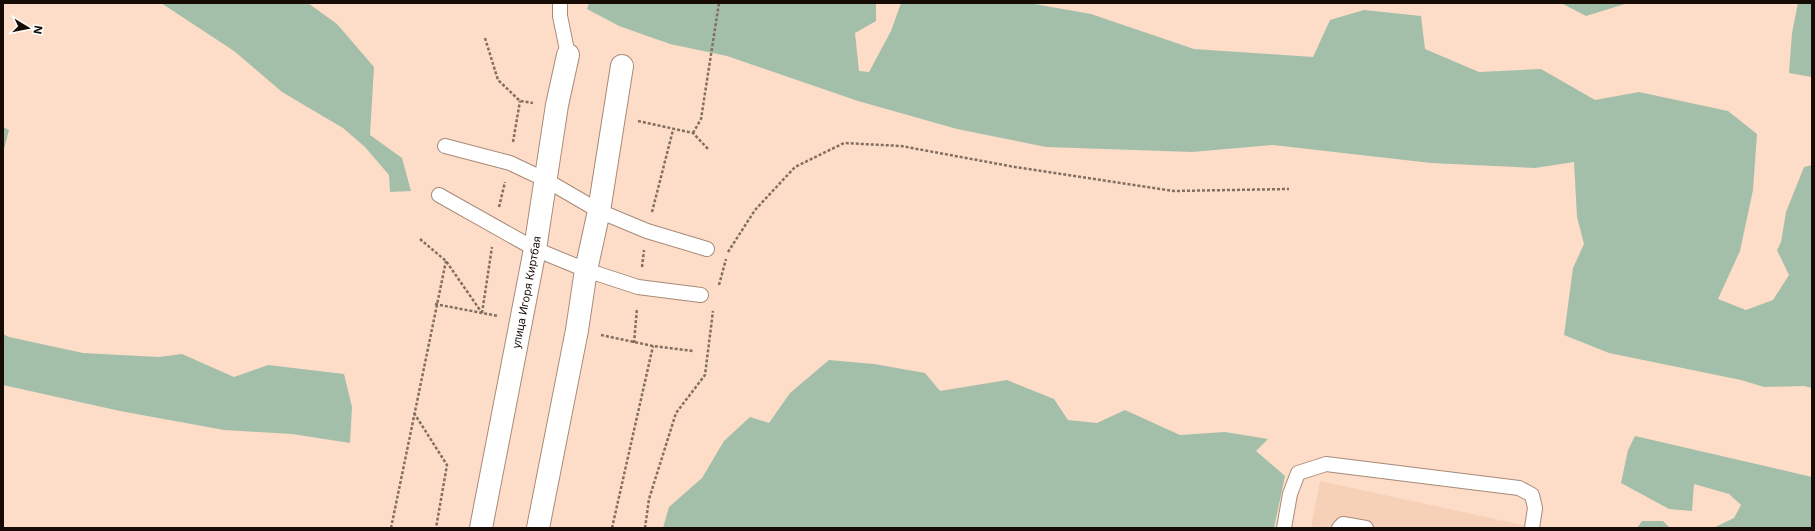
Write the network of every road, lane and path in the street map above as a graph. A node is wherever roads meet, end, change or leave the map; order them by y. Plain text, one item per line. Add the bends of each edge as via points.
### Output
1 (560, 3) edge
2 (719, 3) edge
3 (485, 38) dead end
4 (568, 55) joint
5 (622, 66) dead end
6 (520, 101) dead end
7 (445, 146) dead end
8 (708, 149) dead end
9 (546, 180) junction
10 (1288, 189) dead end
11 (439, 195) dead end
12 (599, 211) junction
13 (420, 239) dead end
14 (535, 249) junction
15 (707, 249) dead end
16 (446, 261) junction
17 (586, 270) junction
18 (718, 291) dead end
19 (701, 295) dead end
20 (714, 306) dead end
21 (482, 313) dead end
22 (653, 346) dead end
23 (414, 412) junction
24 (391, 528) edge
25 (436, 528) edge
26 (481, 528) edge
27 (538, 528) edge
28 (612, 528) edge
29 (645, 528) edge
30 (1284, 528) edge
31 (1340, 528) edge
32 (1366, 528) edge
33 (1532, 528) edge

1 - 4 lane
2 - 8 path via 701,119 693,133
3 - 6 path via 498,80
4 - 9 street, улица Игоря Киртбая via 557,105
5 - 12 street
7 - 9 lane via 510,163
9 - 12 lane
9 - 14 street, улица Игоря Киртбая
10 - 18 path via 1174,191 1015,167 901,146 844,143 795,167 755,210 728,251
11 - 14 lane
12 - 15 lane via 647,231
12 - 17 street
13 - 16 path
14 - 17 lane
14 - 26 street, улица Игоря Киртбая
16 - 21 path
16 - 23 path
17 - 19 lane via 638,287
17 - 27 street
20 - 29 path via 705,375 676,414 649,498
22 - 28 path
23 - 24 path
23 - 25 path via 447,465
30 - 33 lane via 1290,494 1298,473 1326,464 1519,488 1532,496 1535,508
31 - 32 lane via 1343,524

